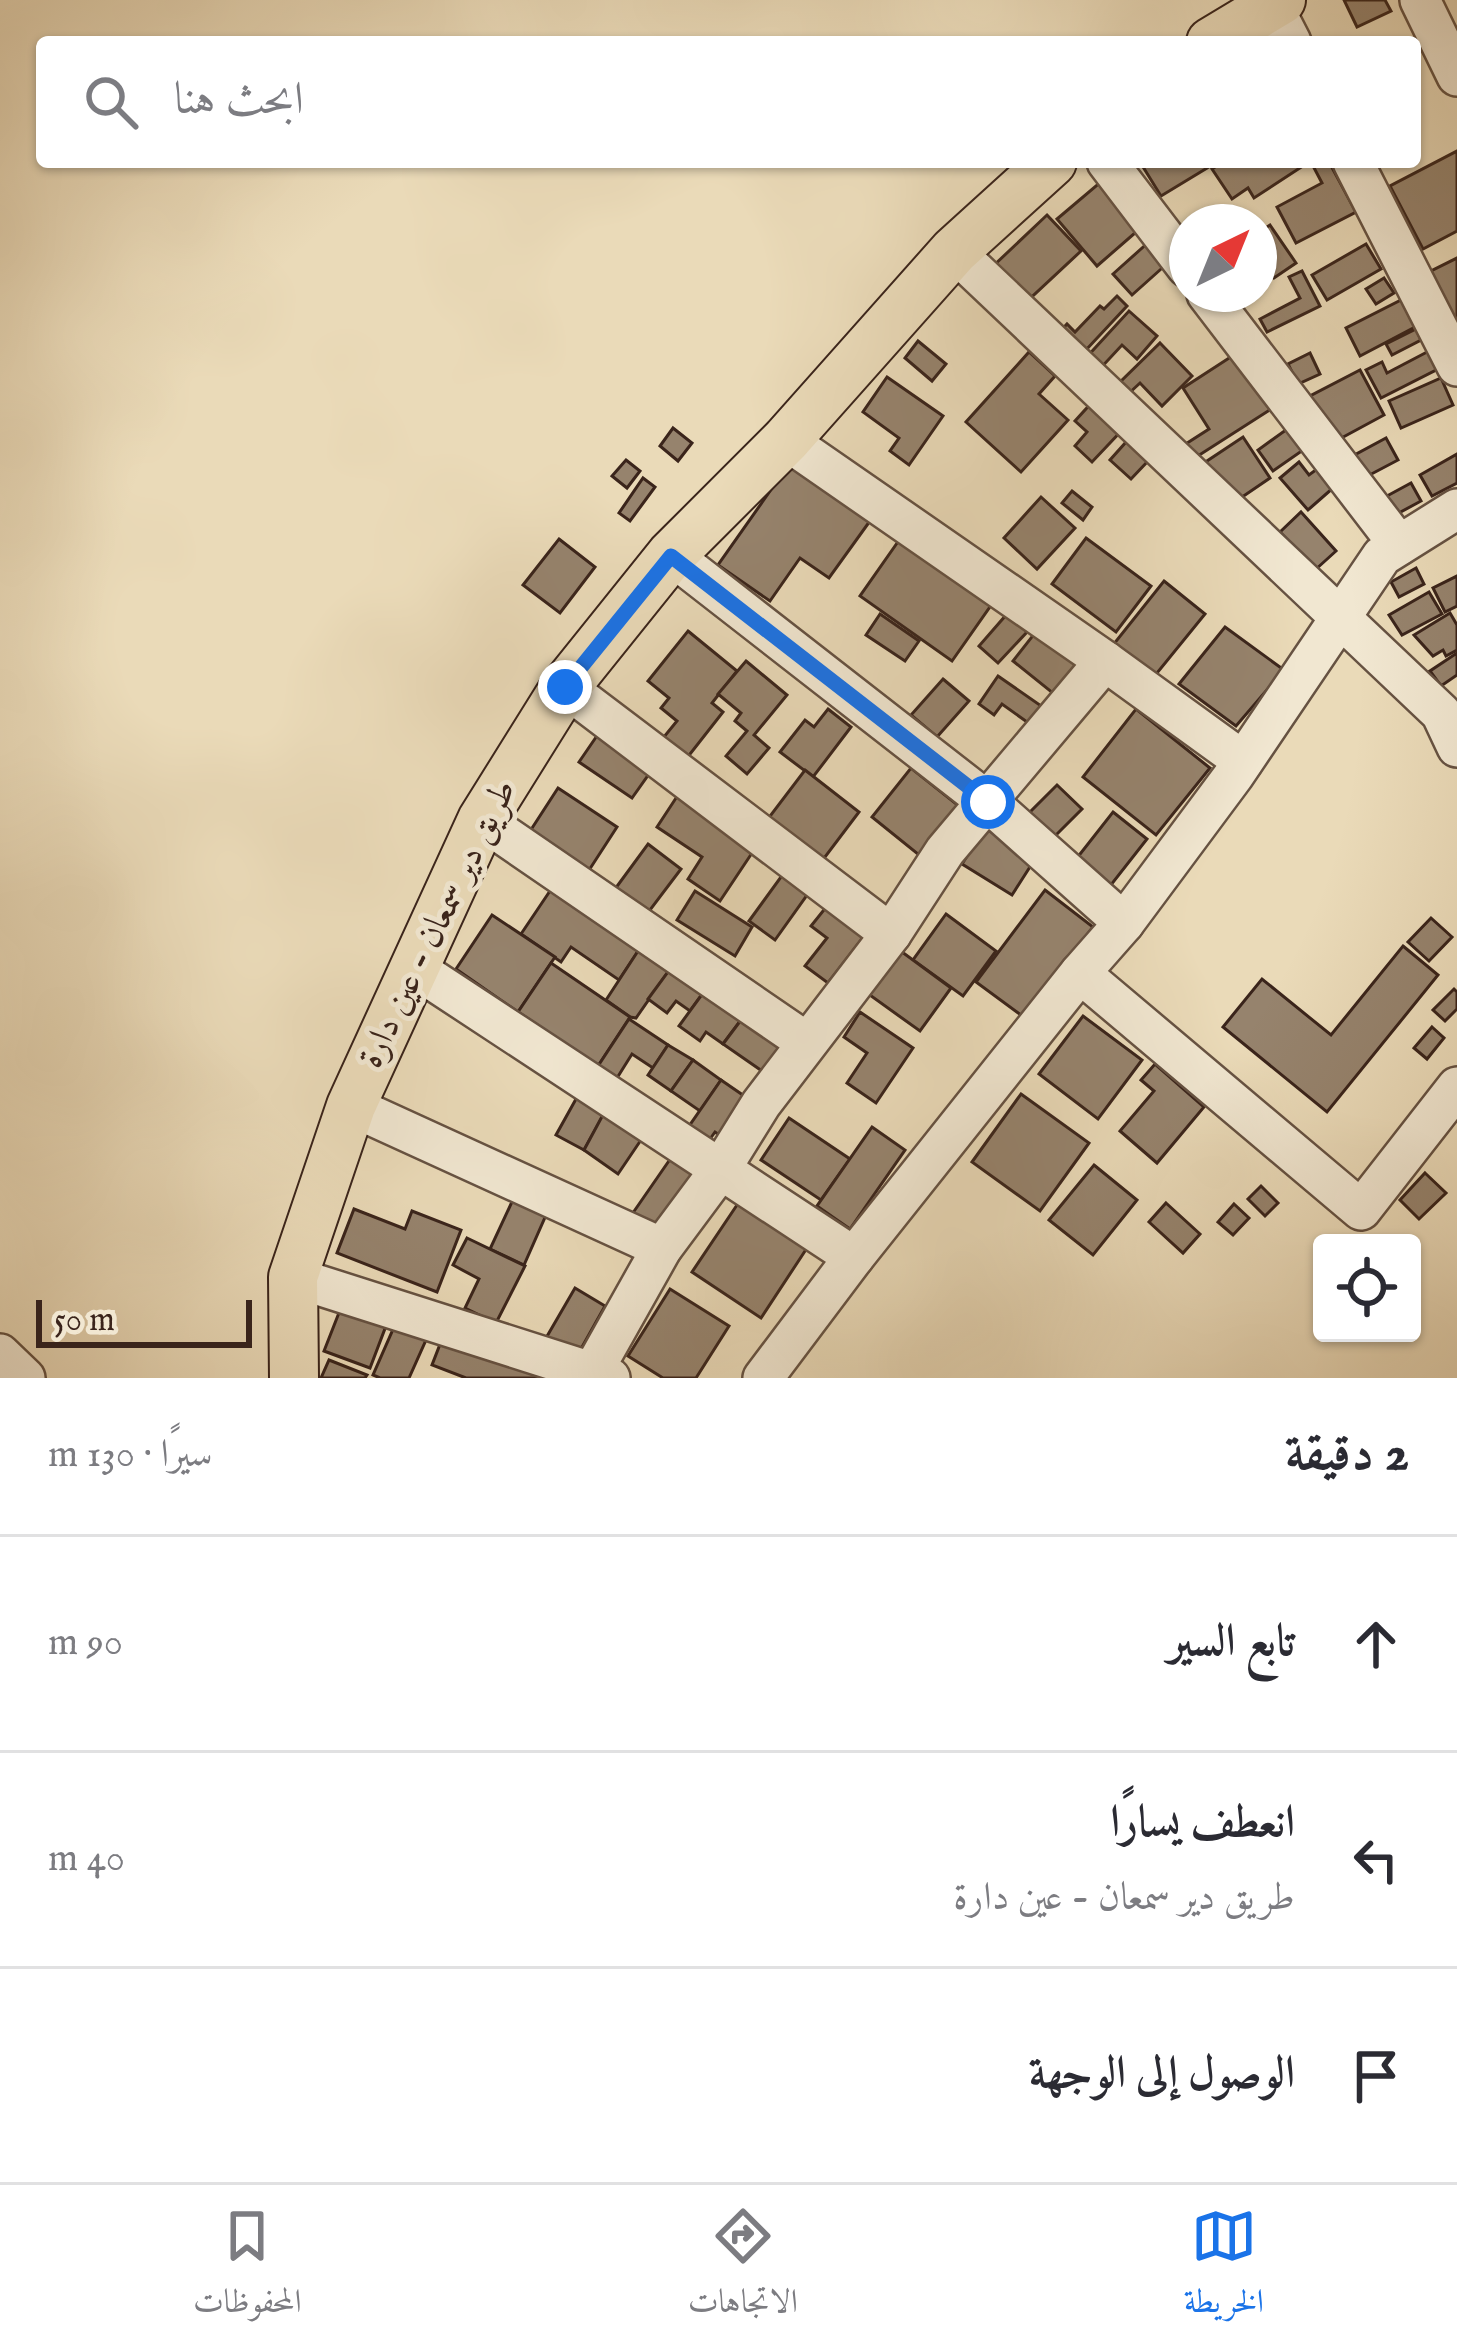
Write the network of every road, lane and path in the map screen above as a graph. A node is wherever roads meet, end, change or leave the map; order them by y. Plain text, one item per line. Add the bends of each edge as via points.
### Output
1 (1420, 0) edge
2 (1281, 16) edge
3 (1227, 36) edge
4 (1457, 76) edge
5 (1045, 168) edge
6 (1112, 168) edge
7 (1355, 168) edge
8 (1169, 243) edge
9 (954, 251) junction
10 (1222, 312) edge
11 (1457, 366) edge
12 (786, 440) junction
13 (1457, 509) edge
14 (1399, 545) junction
15 (671, 556) junction
16 (1340, 617) junction
17 (1105, 661) junction
18 (565, 687) junction
19 (1457, 747) edge
20 (1243, 761) junction
21 (988, 802) junction
22 (482, 820) junction
23 (1124, 922) junction
24 (891, 934) junction
25 (413, 967) junction
26 (1080, 973) junction
27 (806, 1042) junction
28 (1457, 1087) edge
29 (351, 1106) junction
30 (720, 1170) junction
31 (662, 1248) junction
32 (854, 1257) junction
33 (292, 1277) junction
34 (0, 1354) edge
35 (598, 1376) edge
36 (25, 1378) edge
37 (294, 1378) edge
38 (763, 1378) edge

1 - 4 street
2 - 3 main road
5 - 9 main road, طريق دير سمعان - عين دارة
6 - 8 street
7 - 11 street
9 - 12 main road, طريق دير سمعان - عين دارة
9 - 16 street
10 - 14 street
12 - 15 main road, طريق دير سمعان - عين دارة
12 - 17 street
13 - 14 street
14 - 16 street via 1382,556
15 - 18 main road, طريق دير سمعان - عين دارة
15 - 21 street
16 - 19 street via 1441,712
16 - 20 street
17 - 20 street
17 - 21 street
18 - 22 main road, طريق دير سمعان - عين دارة
18 - 24 street
20 - 23 street
21 - 23 street
21 - 24 street
22 - 25 main road, طريق دير سمعان - عين دارة
22 - 27 street
23 - 26 street
24 - 27 street
25 - 29 main road, طريق دير سمعان - عين دارة
25 - 30 street
26 - 28 street via 1360,1210
26 - 32 street
27 - 30 street
29 - 31 street
29 - 33 main road, طريق دير سمعان - عين دارة
30 - 31 street
30 - 32 street
31 - 35 street
32 - 38 street
33 - 35 street
33 - 37 main road, طريق دير سمعان - عين دارة
34 - 36 street

